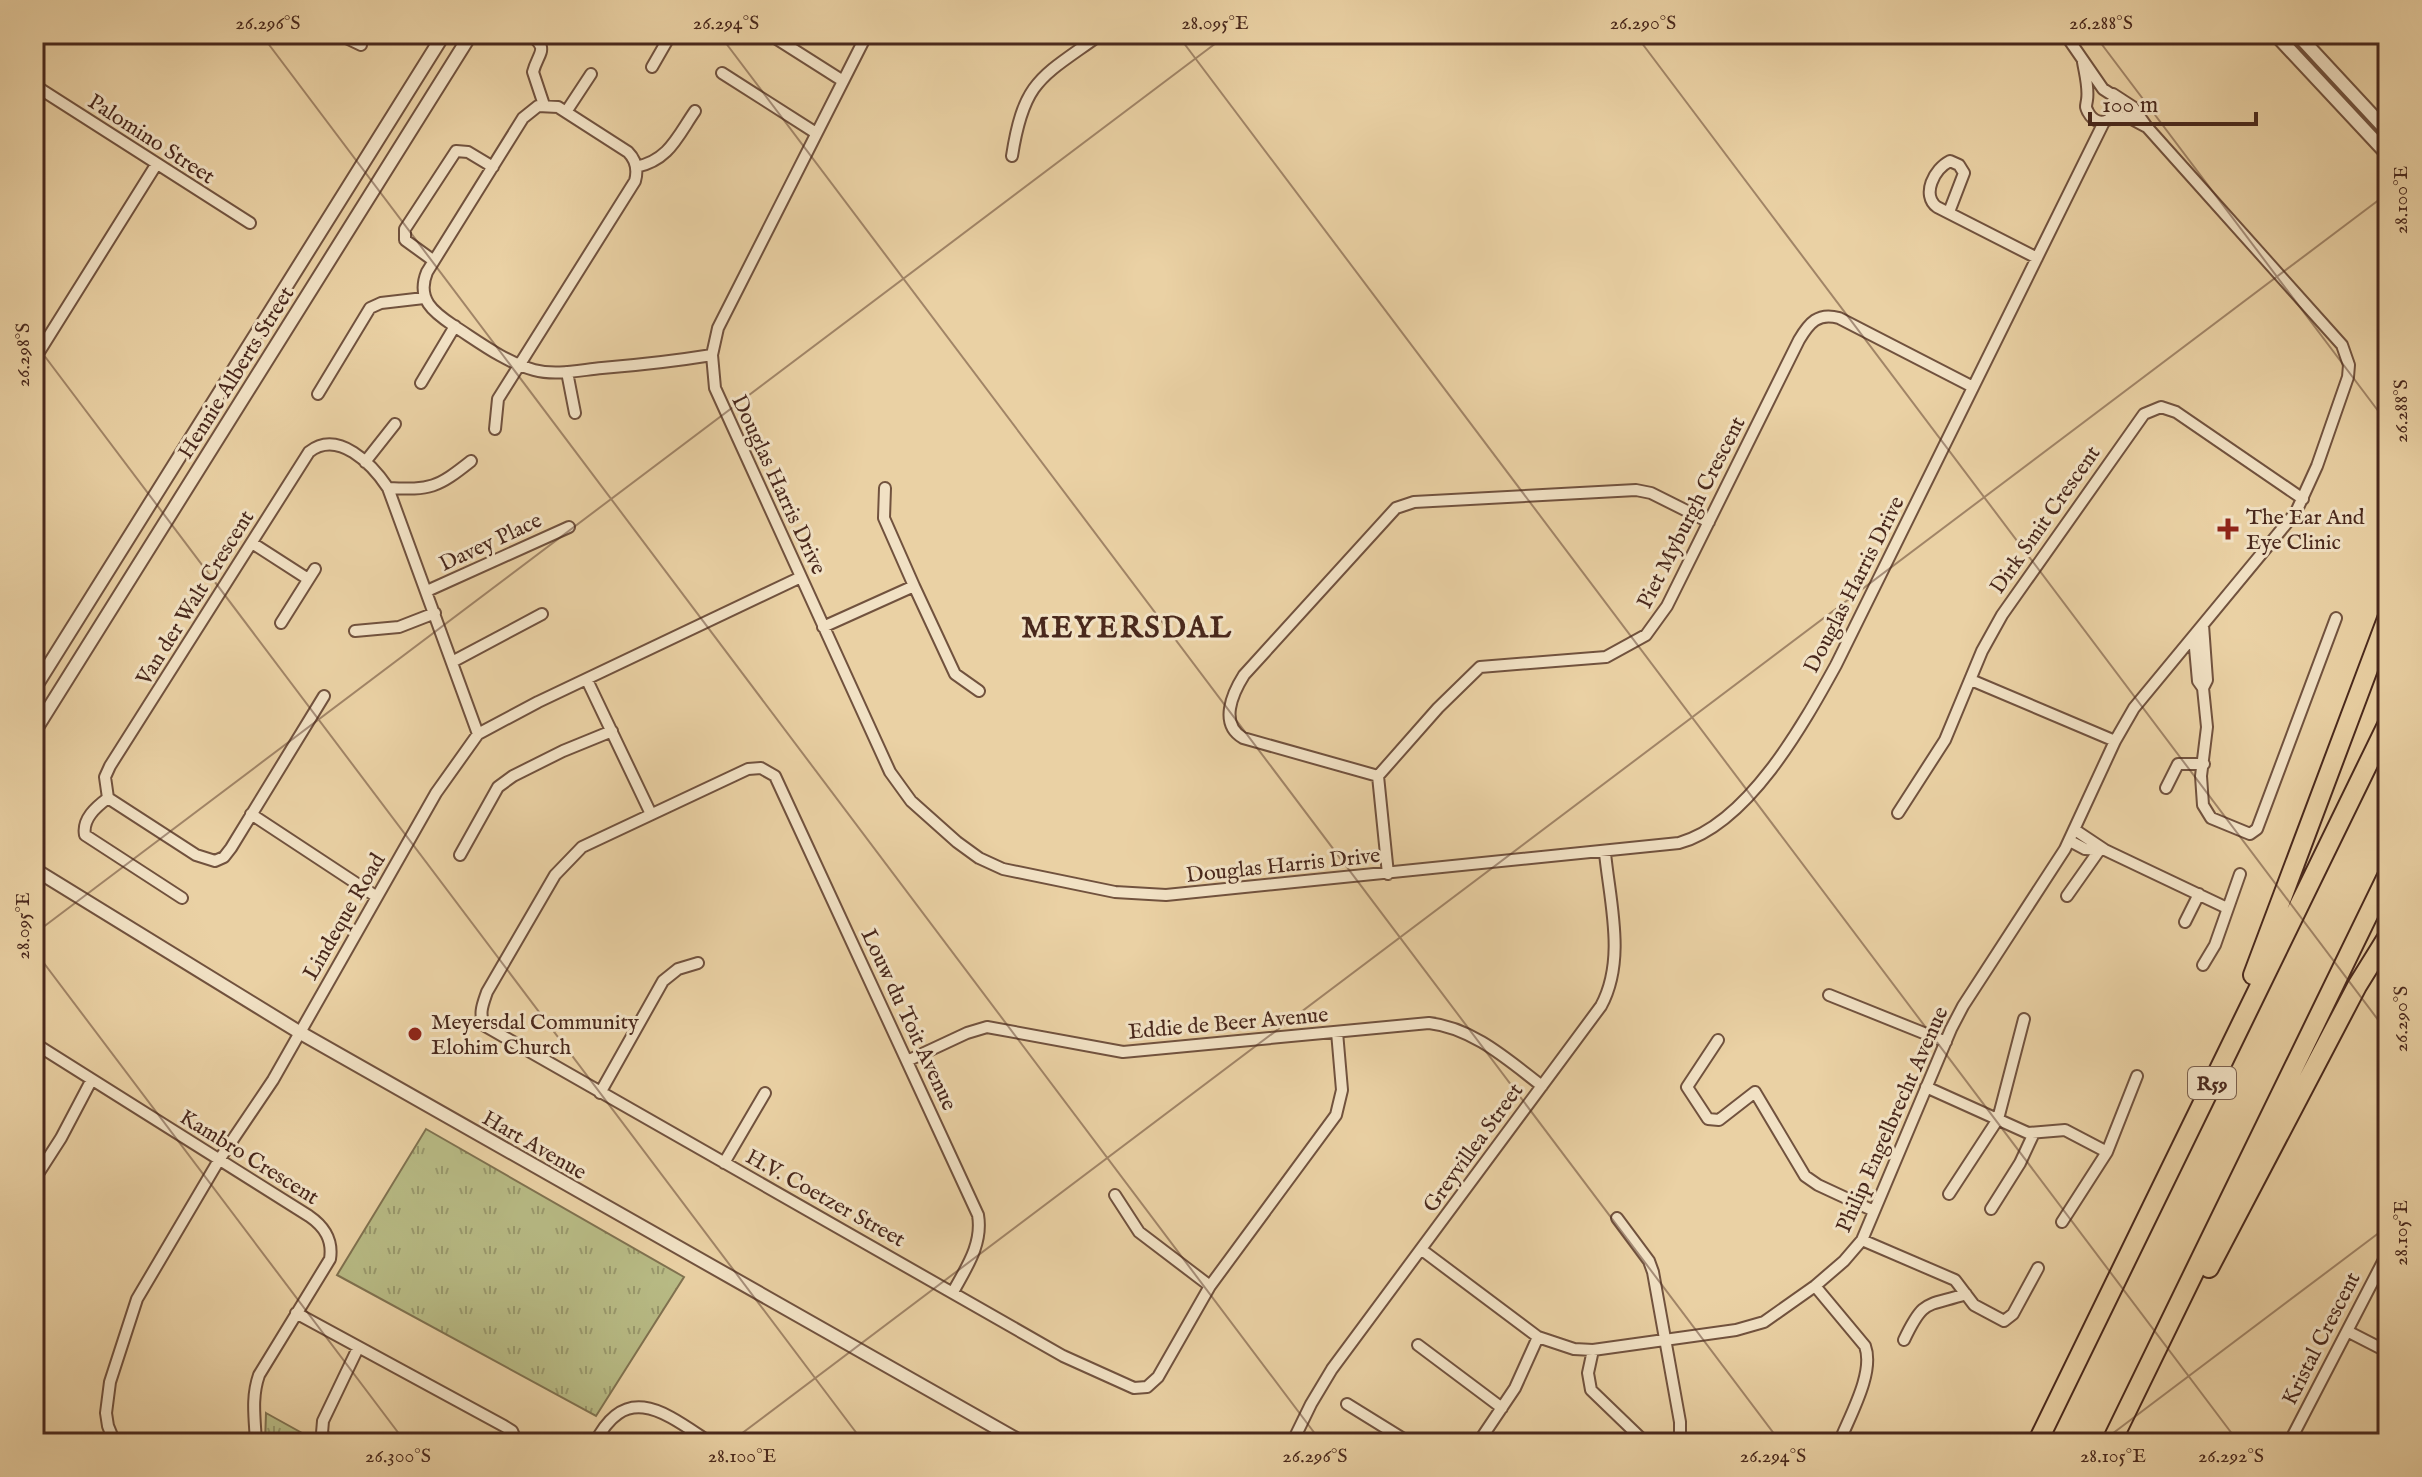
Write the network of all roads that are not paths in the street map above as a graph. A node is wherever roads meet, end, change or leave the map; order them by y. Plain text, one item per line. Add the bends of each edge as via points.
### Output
1 (338, 34) edge
2 (444, 34) edge
3 (471, 34) edge
4 (528, 34) edge
5 (671, 34) edge
6 (769, 34) edge
7 (867, 34) edge
8 (1101, 34) edge
9 (2065, 34) edge
10 (2275, 34) edge
11 (2297, 34) edge
12 (361, 45) dead end
13 (2083, 62) junction
14 (652, 67) dead end
15 (722, 73) dead end
16 (591, 74) dead end
17 (843, 81) junction
18 (34, 85) edge
19 (2108, 92) junction
20 (2088, 97) junction
21 (544, 105) junction
22 (695, 111) dead end
23 (566, 112) junction
24 (2089, 115) junction
25 (2109, 119) junction
26 (2147, 127) junction
27 (2388, 132) edge
28 (816, 133) junction
29 (2089, 147) junction
30 (2388, 155) edge
31 (1012, 156) dead end
32 (156, 165) junction
33 (493, 167) junction
34 (636, 167) junction
35 (1949, 212) junction
36 (250, 223) dead end
37 (2037, 258) junction
38 (434, 261) junction
39 (424, 298) junction
40 (455, 326) junction
41 (712, 355) junction
42 (34, 360) edge
43 (521, 365) junction
44 (567, 372) junction
45 (421, 383) dead end
46 (1973, 387) junction
47 (318, 394) dead end
48 (575, 413) dead end
49 (395, 424) dead end
50 (495, 429) dead end
51 (471, 461) dead end
52 (365, 462) junction
53 (388, 488) junction
54 (885, 488) dead end
55 (2303, 499) junction
56 (1709, 522) junction
57 (569, 527) dead end
58 (252, 543) junction
59 (315, 569) dead end
60 (801, 577) junction
61 (308, 579) junction
62 (914, 586) junction
63 (427, 591) junction
64 (435, 613) junction
65 (542, 614) dead end
66 (2388, 616) edge
67 (2336, 618) dead end
68 (281, 623) dead end
69 (2203, 625) junction
70 (823, 627) junction
71 (355, 631) dead end
72 (2194, 637) junction
73 (452, 662) junction
74 (587, 680) junction
75 (1971, 680) junction
76 (2203, 688) junction
77 (34, 689) edge
78 (979, 691) dead end
79 (324, 696) dead end
80 (2388, 723) edge
81 (612, 731) junction
82 (34, 732) edge
83 (478, 734) junction
84 (2115, 741) junction
85 (2204, 764) junction
86 (765, 769) joint
87 (1378, 776) junction
88 (2166, 788) dead end
89 (108, 798) junction
90 (1898, 813) dead end
91 (251, 814) junction
92 (651, 814) junction
93 (2075, 830) junction
94 (2070, 841) junction
95 (2102, 851) junction
96 (1605, 853) junction
97 (460, 855) dead end
98 (34, 869) edge
99 (1388, 874) junction
100 (2240, 874) dead end
101 (2388, 874) edge
102 (2199, 894) junction
103 (2067, 896) dead end
104 (377, 897) junction
105 (182, 898) dead end
106 (2227, 908) junction
107 (2185, 922) dead end
108 (2388, 936) edge
109 (698, 963) dead end
110 (2203, 965) dead end
111 (1829, 995) dead end
112 (2024, 1019) dead end
113 (299, 1032) junction
114 (1337, 1032) junction
115 (2233, 1039) junction
116 (1718, 1040) dead end
117 (1946, 1042) junction
118 (34, 1043) edge
119 (907, 1061) junction
120 (2137, 1076) dead end
121 (91, 1081) junction
122 (1542, 1086) junction
123 (1926, 1087) junction
124 (600, 1093) junction
125 (765, 1093) dead end
126 (1998, 1119) junction
127 (2034, 1133) junction
128 (2107, 1152) junction
129 (219, 1160) junction
130 (724, 1163) junction
131 (34, 1180) edge
132 (1949, 1194) dead end
133 (1115, 1195) dead end
134 (1991, 1209) dead end
135 (1874, 1211) junction
136 (1617, 1218) dead end
137 (2062, 1222) dead end
138 (1862, 1240) junction
139 (1422, 1250) junction
140 (2388, 1252) edge
141 (2038, 1268) dead end
142 (1210, 1286) junction
143 (1815, 1286) junction
144 (953, 1292) junction
145 (1966, 1294) junction
146 (296, 1313) junction
147 (2347, 1331) junction
148 (1538, 1337) junction
149 (1666, 1338) junction
150 (1904, 1340) dead end
151 (1418, 1345) dead end
152 (358, 1348) junction
153 (1593, 1350) junction
154 (2388, 1352) edge
155 (2136, 1391) junction
156 (1347, 1404) dead end
157 (1502, 1408) junction
158 (115, 1443) edge
159 (256, 1443) edge
160 (329, 1443) edge
161 (517, 1443) edge
162 (595, 1443) edge
163 (711, 1443) edge
164 (1023, 1443) edge
165 (1292, 1443) edge
166 (1410, 1443) edge
167 (1478, 1443) edge
168 (1646, 1443) edge
169 (1674, 1443) edge
170 (1839, 1443) edge
171 (2037, 1443) edge
172 (2111, 1443) edge
173 (2289, 1443) edge

1 - 12 street
2 - 77 street, Hennie Alberts Street
3 - 82 street, Hennie Alberts Street
4 - 21 street via 541,44 533,72
5 - 14 street
6 - 17 street
7 - 17 street, Douglas Harris Drive
8 - 31 street via 1042,78 1028,95
9 - 13 street, Douglas Harris Drive
10 - 30 street
11 - 27 street
13 - 19 street, Douglas Harris Drive
13 - 20 street, Douglas Harris Drive
15 - 28 street
16 - 23 street
17 - 28 street, Douglas Harris Drive
18 - 32 street, Palomino Street
19 - 20 street via 2095,91
19 - 25 street via 2119,108
19 - 26 street, Douglas Harris Drive via 2130,104
20 - 24 street, Douglas Harris Drive
21 - 23 street
21 - 33 street via 523,118
22 - 34 street via 661,158
23 - 34 street via 628,152
24 - 25 street
24 - 29 street, Douglas Harris Drive
25 - 26 street via 2130,118
25 - 29 street
26 - 55 street, Philip Engelbrecht Avenue via 2347,354 2348,377
28 - 41 street, Douglas Harris Drive via 718,328
29 - 37 street, Douglas Harris Drive
32 - 36 street, Palomino Street
32 - 42 street
33 - 38 street
33 - 38 street via 456,151 405,229 405,240
34 - 43 street via 635,181
35 - 35 street via 1928,195 1950,161 1964,173
35 - 37 street
37 - 46 street, Douglas Harris Drive
38 - 39 street via 424,281
39 - 40 street via 434,313
39 - 47 street via 370,308
40 - 43 street
40 - 45 street
41 - 44 street
41 - 60 street, Douglas Harris Drive via 721,405
43 - 44 street
43 - 50 street via 498,399
44 - 48 street
46 - 56 street, Piet Myburgh Crescent via 1839,318 1815,319 1799,340
46 - 96 street, Douglas Harris Drive via 1831,673 1759,783 1729,817 1702,836
49 - 52 street
51 - 53 street via 432,487
52 - 53 street, Van der Walt Crescent
52 - 58 street, Van der Walt Crescent via 339,445 319,444
53 - 63 street, Van der Walt Crescent
54 - 62 street via 884,518
55 - 69 street, Philip Engelbrecht Avenue
55 - 75 street, Dirk Smit Crescent via 2176,412 2149,410 2002,615
56 - 87 street, Piet Myburgh Crescent via 1661,617 1638,642 1602,658 1480,667
56 - 87 street via 1636,490 1414,502 1396,508 1244,675 1229,714 1234,731 1243,738
57 - 63 street, Davey Place
58 - 61 street
58 - 89 street, Van der Walt Crescent via 110,766 105,777
59 - 61 street
60 - 70 street, Douglas Harris Drive
60 - 74 street, Lindeque Road
61 - 68 street
62 - 70 street
62 - 78 street via 955,674
63 - 64 street, Van der Walt Crescent
64 - 71 street via 399,627
64 - 73 street, Van der Walt Crescent
65 - 73 street
66 - 115 highway
67 - 85 street via 2252,834 2206,812
69 - 72 street, Philip Engelbrecht Avenue
69 - 76 street
70 - 99 street, Douglas Harris Drive via 904,793 957,842 995,866 1138,896
72 - 76 street
72 - 84 street, Philip Engelbrecht Avenue via 2142,698
73 - 83 street, Van der Walt Crescent
74 - 81 street
74 - 83 street, Lindeque Road
75 - 84 street
75 - 90 street via 1941,748
76 - 85 street
79 - 91 street
80 - 115 highway, R59
81 - 92 street
81 - 97 street via 498,787
83 - 104 street, Lindeque Road via 436,793
84 - 93 street, Philip Engelbrecht Avenue
85 - 88 street via 2178,764
86 - 92 street, H.V. Coetzer Street via 748,769
86 - 119 street, Louw du Toit Avenue via 780,783
87 - 99 street
89 - 91 street via 196,855 215,861 231,848
89 - 105 street via 92,812 85,835
91 - 104 street
92 - 124 street, H.V. Coetzer Street via 582,847 555,875 481,1008 485,1026
93 - 94 street, Philip Engelbrecht Avenue
93 - 95 street
94 - 95 street
94 - 117 street, Philip Engelbrecht Avenue via 1963,1006
95 - 102 street
95 - 103 street
96 - 99 street, Douglas Harris Drive
96 - 122 street, Greyvillea Street via 1615,955 1612,984
98 - 113 street, Hart Avenue
100 - 106 street
101 - 155 highway
102 - 106 street
102 - 107 street
104 - 113 street, Lindeque Road
106 - 110 street
108 - 155 highway via 2163,1357
109 - 124 street via 663,981
111 - 117 street
112 - 126 street
113 - 129 street, Lindeque Road
113 - 164 street, Hart Avenue
114 - 119 street, Eddie de Beer Avenue via 1123,1052 987,1027
114 - 122 street, Eddie de Beer Avenue via 1447,1025 1472,1035
114 - 142 street, H.V. Coetzer Street via 1339,1109
115 - 171 highway, R59
116 - 135 street via 1687,1085 1708,1119 1723,1118 1755,1092 1805,1176
117 - 123 street, Philip Engelbrecht Avenue
118 - 121 street, Kambro Crescent
119 - 144 street, Louw du Toit Avenue via 978,1215 977,1246
120 - 128 street
121 - 129 street, Kambro Crescent
121 - 131 street
122 - 139 street, Greyvillea Street
123 - 126 street
123 - 135 street, Philip Engelbrecht Avenue
124 - 130 street, H.V. Coetzer Street
125 - 130 street
126 - 127 street
126 - 132 street
127 - 128 street via 2070,1132
127 - 134 street
128 - 137 street
129 - 146 street, Kambro Crescent via 318,1222 328,1236 330,1259
129 - 158 street, Lindeque Road via 137,1299 110,1382 106,1413
130 - 144 street, H.V. Coetzer Street
133 - 142 street via 1139,1232
135 - 138 street, Philip Engelbrecht Avenue
136 - 149 street via 1651,1266
138 - 143 street, Philip Engelbrecht Avenue
138 - 145 street via 1955,1280
139 - 148 street, Philip Engelbrecht Avenue
139 - 165 street, Greyvillea Street via 1332,1369
140 - 147 street, Kristal Crescent
141 - 145 street via 2007,1320 1977,1307
142 - 144 street, H.V. Coetzer Street via 1163,1370 1139,1389 1063,1356
143 - 149 street, Philip Engelbrecht Avenue via 1764,1322
143 - 170 street via 1868,1354 1867,1371
145 - 150 street via 1926,1305
146 - 152 street
146 - 159 street, Kambro Crescent via 259,1375 253,1402
147 - 154 street
147 - 173 street, Kristal Crescent
148 - 153 street, Philip Engelbrecht Avenue
148 - 157 street
149 - 153 street, Philip Engelbrecht Avenue
149 - 169 street via 1680,1422
151 - 157 street
152 - 160 street via 323,1421 322,1433
152 - 161 street via 504,1426
153 - 168 street via 1591,1390
155 - 172 highway
156 - 166 street
157 - 167 street
162 - 163 street via 617,1414 638,1406 658,1410

